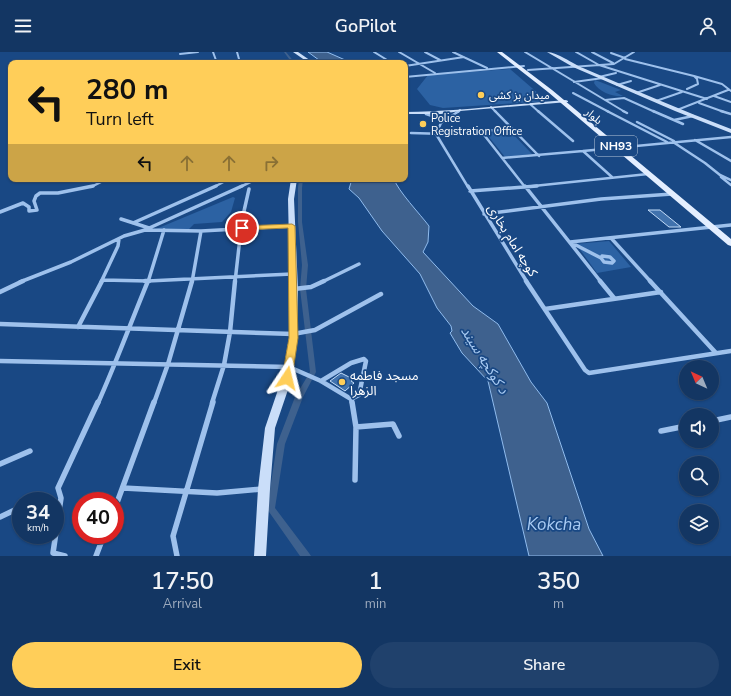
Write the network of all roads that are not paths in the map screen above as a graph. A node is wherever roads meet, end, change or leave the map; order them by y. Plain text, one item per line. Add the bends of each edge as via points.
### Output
1 (198, 52) edge
2 (295, 52) edge
3 (374, 52) edge
4 (399, 52) edge
5 (425, 52) edge
6 (453, 52) edge
7 (500, 52) edge
8 (504, 52) edge
9 (525, 52) edge
10 (549, 52) edge
11 (576, 52) edge
12 (592, 52) edge
13 (634, 52) edge
14 (180, 54) dead end
15 (611, 54) dead end
16 (464, 57) junction
17 (625, 59) junction
18 (307, 60) edge
19 (387, 60) edge
20 (441, 60) junction
21 (419, 64) junction
22 (614, 64) junction
23 (599, 65) junction
24 (408, 66) edge
25 (574, 66) junction
26 (524, 67) junction
27 (551, 68) junction
28 (488, 69) junction
29 (436, 73) junction
30 (616, 73) dead end
31 (692, 76) junction
32 (408, 77) edge
33 (601, 78) junction
34 (631, 81) dead end
35 (574, 82) junction
36 (617, 84) junction
37 (661, 85) junction
38 (731, 88) edge
39 (687, 89) dead end
40 (729, 89) edge
41 (573, 92) dead end
42 (683, 92) junction
43 (636, 93) junction
44 (714, 96) junction
45 (707, 99) junction
46 (605, 100) junction
47 (564, 101) junction
48 (656, 101) junction
49 (731, 102) edge
50 (698, 103) junction
51 (530, 104) junction
52 (491, 107) junction
53 (460, 110) junction
54 (677, 110) junction
55 (408, 113) edge
56 (627, 113) dead end
57 (426, 114) junction
58 (731, 114) edge
59 (693, 116) junction
60 (444, 120) junction
61 (674, 120) junction
62 (637, 122) dead end
63 (683, 124) dead end
64 (511, 129) junction
65 (480, 131) junction
66 (731, 131) edge
67 (411, 133) dead end
68 (436, 134) junction
69 (731, 137) edge
70 (695, 140) junction
71 (573, 142) dead end
72 (668, 142) junction
73 (674, 142) junction
74 (620, 147) junction
75 (583, 152) junction
76 (538, 156) junction
77 (502, 158) junction
78 (731, 161) edge
79 (640, 164) junction
80 (649, 174) junction
81 (720, 175) junction
82 (612, 177) junction
83 (731, 180) edge
84 (101, 182) edge
85 (223, 182) edge
86 (250, 182) edge
87 (294, 182) edge
88 (731, 186) edge
89 (524, 187) junction
90 (249, 189) dead end
91 (470, 191) junction
92 (673, 194) junction
93 (540, 207) junction
94 (0, 212) edge
95 (484, 214) junction
96 (121, 220) dead end
97 (133, 223) junction
98 (731, 225) edge
99 (292, 226) junction
100 (716, 226) junction
101 (242, 228) junction
102 (147, 229) junction
103 (164, 230) junction
104 (201, 231) junction
105 (731, 236) edge
106 (611, 238) junction
107 (119, 239) junction
108 (570, 242) junction
109 (731, 243) edge
110 (601, 258) dead end
111 (359, 264) dead end
112 (292, 274) junction
113 (235, 277) junction
114 (193, 278) junction
115 (102, 280) junction
116 (148, 281) junction
117 (297, 288) junction
118 (0, 292) edge
119 (661, 292) junction
120 (381, 294) dead end
121 (614, 298) junction
122 (546, 309) junction
123 (0, 324) edge
124 (78, 327) junction
125 (128, 328) junction
126 (176, 331) junction
127 (230, 332) junction
128 (293, 334) junction
129 (731, 350) edge
130 (716, 353) junction
131 (0, 361) edge
132 (116, 364) junction
133 (168, 364) junction
134 (224, 365) junction
135 (289, 367) junction
136 (321, 381) junction
137 (351, 399) junction
138 (731, 417) edge
139 (719, 420) edge
140 (356, 427) junction
141 (679, 427) edge
142 (661, 431) dead end
143 (399, 436) dead end
144 (30, 451) dead end
145 (0, 464) edge
146 (355, 480) dead end
147 (123, 488) junction
148 (264, 489) junction
149 (121, 492) edge
150 (185, 492) junction
151 (12, 511) edge
152 (0, 517) edge
153 (101, 544) edge
154 (65, 556) edge
155 (96, 556) edge
156 (177, 556) edge
157 (260, 556) edge

1 - 14 street
2 - 18 street
3 - 19 street
4 - 21 street
5 - 20 street
6 - 16 street
7 - 26 main road, بلوار / NH93
8 - 26 main road, بلوار / NH93
9 - 27 street
10 - 25 street
11 - 23 street
12 - 22 street
13 - 17 street
15 - 17 street
16 - 20 street
16 - 28 street
17 - 22 street
17 - 31 street
20 - 21 street
21 - 24 street
21 - 29 street
22 - 23 street
23 - 25 street
23 - 37 street
25 - 27 street
25 - 33 street
26 - 27 street
26 - 28 street
26 - 47 main road, بلوار / NH93
26 - 47 main road, بلوار / NH93
27 - 35 street
28 - 29 street
29 - 32 street
30 - 33 street
31 - 39 street via 697,79 698,84
31 - 40 street via 722,84
33 - 35 street
33 - 36 street
34 - 36 street
35 - 46 street
36 - 43 street
37 - 42 street
37 - 43 street
38 - 40 street
40 - 44 street
41 - 72 street
42 - 45 street
42 - 48 street
43 - 48 street
44 - 45 street
44 - 49 street
45 - 50 street
46 - 56 street
46 - 61 street via 624,98
47 - 51 street
47 - 74 main road, بلوار / NH93
48 - 54 street
50 - 54 street
50 - 58 street
51 - 52 street
51 - 71 street
52 - 53 street
52 - 64 street
53 - 57 street
53 - 60 street
54 - 59 street
55 - 57 street
57 - 60 street
59 - 61 street
59 - 66 street
60 - 68 street via 437,128
61 - 63 street
62 - 73 street
64 - 65 street
64 - 76 street
65 - 68 street
65 - 77 street
67 - 68 street
68 - 91 street, کوچه امام بخاری
69 - 70 street
70 - 73 street
70 - 78 street
72 - 73 street
72 - 74 street
73 - 81 street
74 - 75 street
74 - 79 main road, بلوار / NH93
75 - 76 street
75 - 82 street
76 - 77 street
77 - 89 street
79 - 80 main road, بلوار / NH93
79 - 100 main road, بلوار / NH93
80 - 82 street
80 - 92 main road, بلوار / NH93
81 - 83 street
81 - 88 street
82 - 89 street
84 - 94 street via 90,187 58,193 40,193 34,202 37,210 29,211 29,207 23,203
85 - 97 street
86 - 102 street
87 - 99 street
89 - 91 street
89 - 93 street
90 - 101 street
91 - 95 street, کوچه امام بخاری
92 - 93 street via 640,195
92 - 100 main road, بلوار / NH93
93 - 95 street
93 - 108 street
95 - 122 street, کوچه امام بخاری
96 - 97 street
97 - 102 street
98 - 100 street
99 - 101 street
99 - 112 street
100 - 105 main road, بلوار / NH93
100 - 106 street
100 - 109 main road, بلوار / NH93
101 - 104 street
101 - 113 street
102 - 103 street
102 - 107 street
103 - 104 street
103 - 116 street
104 - 114 street
106 - 108 street
106 - 119 street
107 - 115 street
107 - 118 street
108 - 110 street
108 - 121 street
111 - 117 street via 311,287
112 - 113 street
112 - 117 street
113 - 114 street
113 - 127 street
114 - 116 street
114 - 126 street
115 - 116 street
115 - 124 street
116 - 125 street
117 - 128 street
119 - 121 street
119 - 130 street
120 - 128 street via 315,330
121 - 122 street
122 - 130 street, کوچه امام بخاری via 589,373
123 - 124 street
124 - 125 street
125 - 126 street
125 - 132 street
126 - 127 street
126 - 133 street
127 - 128 street
127 - 134 street
128 - 135 street
129 - 130 street
131 - 132 street
132 - 133 street
132 - 154 street via 58,488 62,498 53,553
133 - 134 street
133 - 147 street
134 - 135 street
134 - 150 street
135 - 136 street
135 - 148 street via 270,428
136 - 137 street
136 - 137 street via 351,363 364,359 366,361 359,396
137 - 140 street
138 - 139 street
140 - 143 street via 393,424
140 - 146 street
141 - 142 street
144 - 145 street
147 - 149 street
147 - 150 street
148 - 150 street via 217,493
148 - 157 street
150 - 156 street via 173,536
151 - 152 street
153 - 155 street

